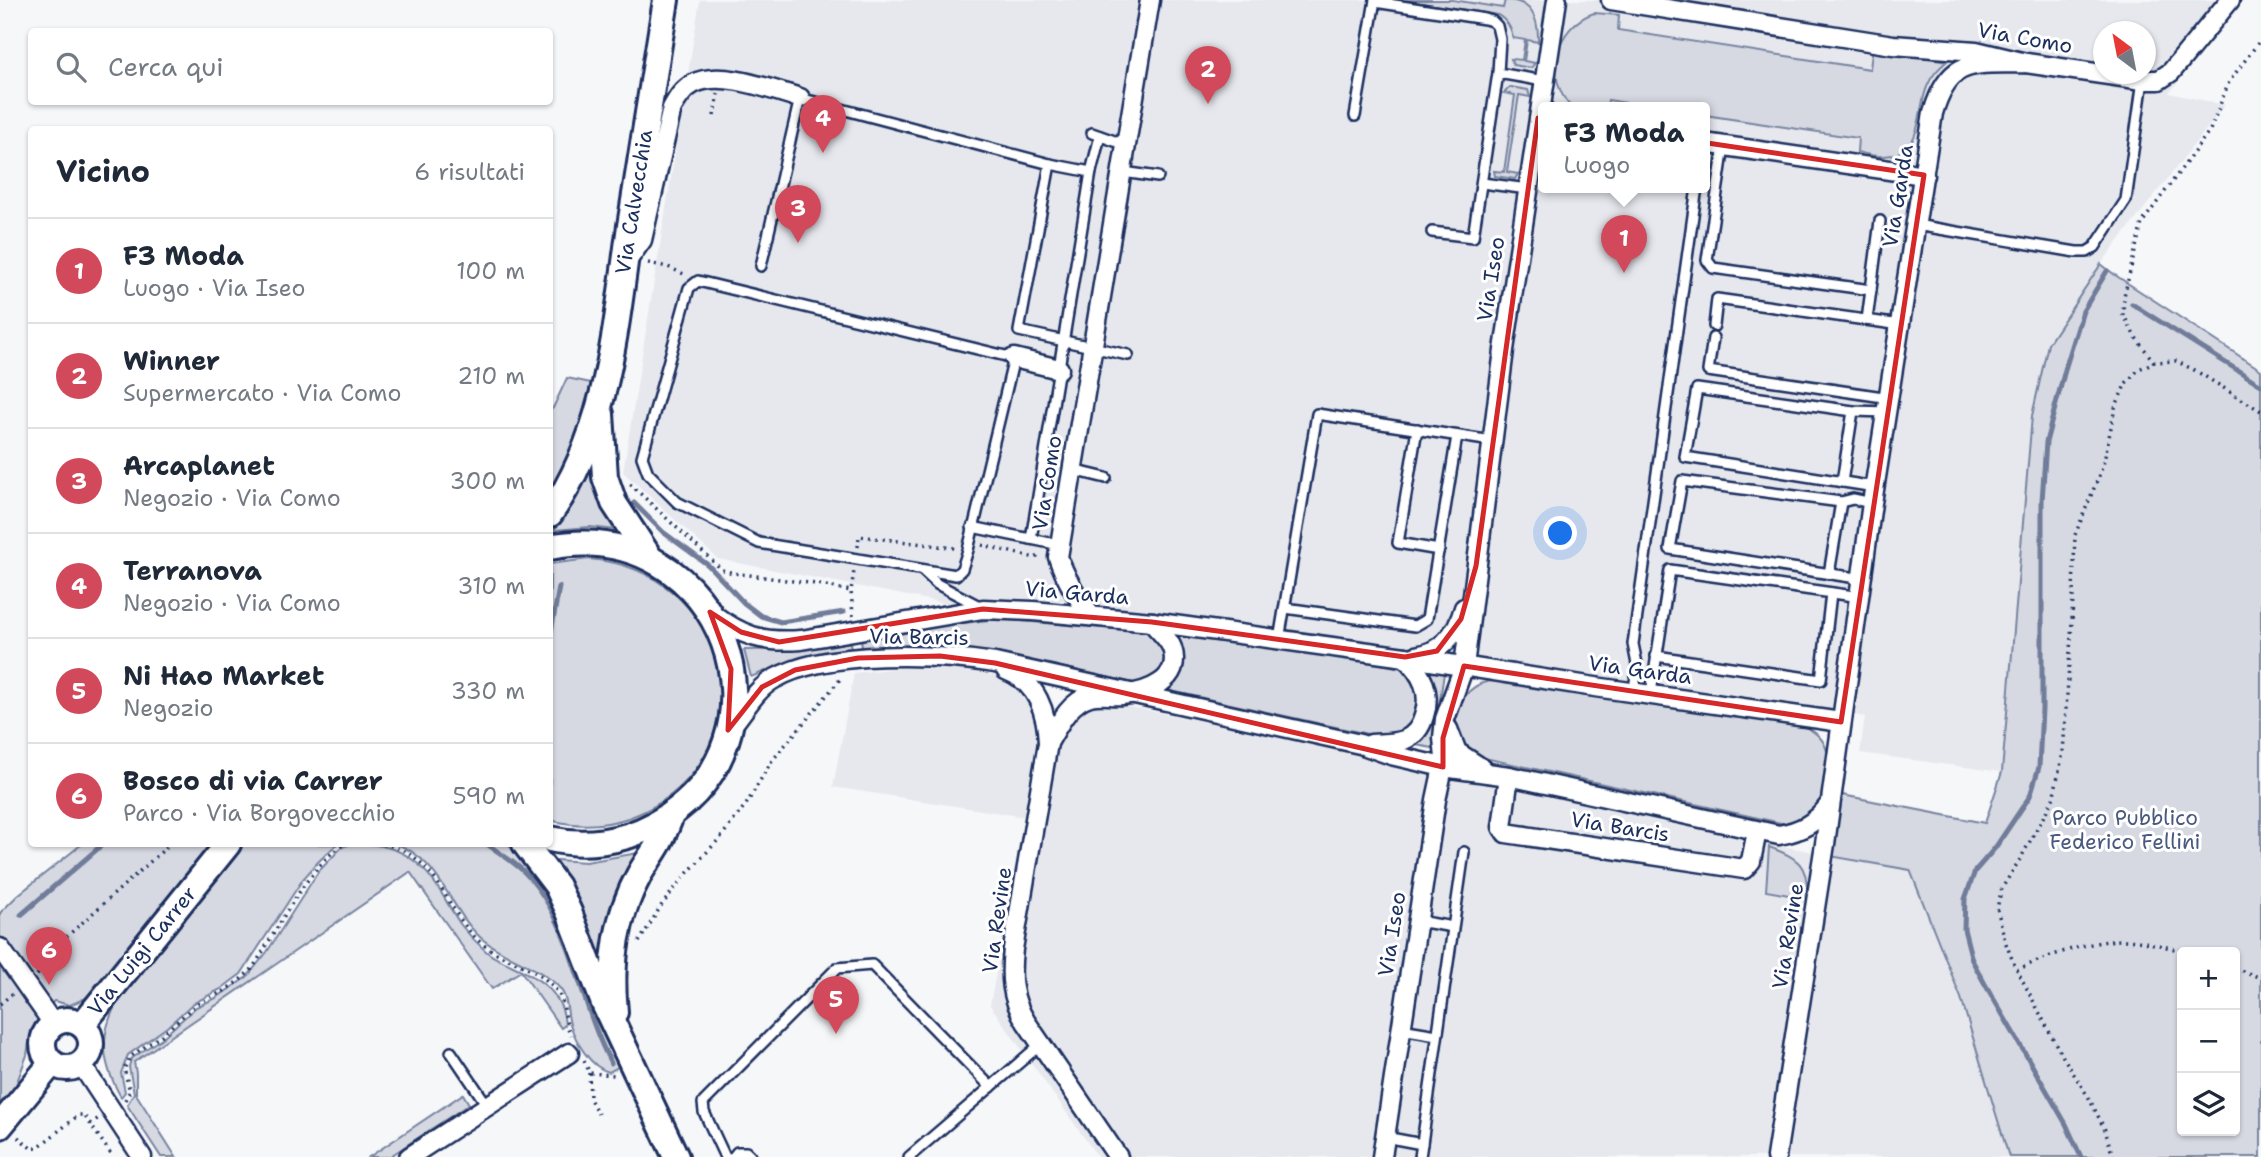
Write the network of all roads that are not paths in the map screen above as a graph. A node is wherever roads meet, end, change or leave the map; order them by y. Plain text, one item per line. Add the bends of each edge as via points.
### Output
1 (666, 0) edge
2 (1150, 0) edge
3 (1557, 0) edge
4 (1611, 0) edge
5 (2230, 0) edge
6 (1375, 1) edge
7 (2026, 63) junction
8 (1498, 73) junction
9 (2093, 73) edge
10 (2156, 80) edge
11 (1544, 81) junction
12 (2142, 84) edge
13 (800, 98) junction
14 (1542, 102) edge
15 (1354, 117) dead end
16 (1538, 135) edge
17 (1710, 144) edge
18 (1127, 146) junction
19 (1724, 146) junction
20 (1050, 164) junction
21 (1091, 172) junction
22 (1123, 172) junction
23 (1924, 175) junction
24 (1158, 177) dead end
25 (1482, 183) junction
26 (1528, 190) junction
27 (1696, 193) edge
28 (1880, 221) dead end
29 (1916, 225) junction
30 (1432, 232) dead end
31 (639, 267) junction
32 (761, 267) dead end
33 (1871, 290) junction
34 (1867, 320) junction
35 (1902, 325) junction
36 (1714, 326) dead end
37 (1713, 338) dead end
38 (1064, 340) junction
39 (1092, 349) junction
40 (1128, 355) dead end
41 (1014, 358) junction
42 (1059, 369) junction
43 (601, 404) junction
44 (1889, 405) junction
45 (1853, 411) junction
46 (1417, 429) junction
47 (1457, 436) junction
48 (1492, 441) junction
49 (1073, 470) junction
50 (1106, 478) dead end
51 (1842, 482) junction
52 (1874, 495) junction
53 (1841, 502) junction
54 (553, 509) edge
55 (972, 527) junction
56 (1031, 539) junction
57 (553, 546) edge
58 (1054, 548) junction
59 (1439, 550) junction
60 (650, 558) junction
61 (1476, 566) junction
62 (921, 569) junction
63 (1829, 574) junction
64 (1862, 588) junction
65 (1831, 593) junction
66 (983, 608) junction
67 (1285, 608) junction
68 (710, 612) junction
69 (1091, 616) junction
70 (1152, 622) junction
71 (1279, 640) junction
72 (1656, 656) junction
73 (1405, 657) junction
74 (970, 659) junction
75 (1464, 666) junction
76 (1495, 670) junction
77 (1643, 693) junction
78 (1132, 694) junction
79 (1447, 714) junction
80 (1841, 722) junction
81 (728, 730) junction
82 (1048, 743) junction
83 (1360, 744) junction
84 (1443, 767) junction
85 (1488, 773) junction
86 (1509, 776) junction
87 (1829, 805) junction
88 (672, 813) junction
89 (1757, 831) junction
90 (553, 839) edge
91 (226, 847) edge
92 (527, 847) edge
93 (1464, 852) dead end
94 (1418, 921) junction
95 (1453, 928) junction
96 (0, 948) edge
97 (54, 1025) junction
98 (82, 1025) junction
99 (616, 1027) junction
100 (1401, 1029) junction
101 (1437, 1035) junction
102 (1041, 1044) junction
103 (574, 1048) road end
104 (452, 1052) dead end
105 (52, 1063) junction
106 (81, 1064) junction
107 (991, 1087) junction
108 (487, 1105) junction
109 (1, 1125) edge
110 (1385, 1137) junction
111 (1422, 1144) junction
112 (142, 1157) edge
113 (409, 1157) edge
114 (677, 1157) edge
115 (724, 1157) edge
116 (733, 1157) edge
117 (751, 1157) edge
118 (909, 1157) edge
119 (1118, 1157) edge
120 (1382, 1157) edge
121 (1420, 1157) edge
122 (1776, 1157) edge

1 - 31 main road, Via Calvecchia
2 - 18 street, Via Como
3 - 11 street, Via Iseo
4 - 7 street, Via Como via 1893,44 1976,51
5 - 10 street, Via Como via 2171,72
6 - 8 lane via 1492,21 1500,39
6 - 15 lane
7 - 9 street, Via Como
7 - 23 street, Via Garda via 1967,65 1948,79 1933,113
8 - 11 lane
8 - 25 lane
11 - 14 street, Via Iseo
12 - 29 lane via 2126,200 2087,252
13 - 20 lane
13 - 31 street via 720,78 694,83 680,94 672,108
13 - 32 lane
16 - 26 street, Via Iseo
17 - 19 street
18 - 21 lane via 1096,134
18 - 22 street, Via Como
19 - 23 street
19 - 33 lane via 1707,260 1713,268
20 - 21 lane
20 - 38 lane via 1018,331
21 - 38 lane
22 - 24 lane
22 - 39 street, Via Como
23 - 29 street, Via Garda
25 - 26 lane
25 - 30 lane via 1473,237
26 - 48 street, Via Iseo
27 - 77 lane via 1633,644
28 - 33 lane
29 - 35 street, Via Garda
31 - 43 main road, Via Calvecchia
33 - 34 lane
34 - 35 lane
34 - 36 lane via 1717,299
35 - 44 street, Via Garda
37 - 44 lane via 1708,371
38 - 39 lane
38 - 42 lane
39 - 40 lane
39 - 49 street, Via Como
41 - 42 street
41 - 55 lane
41 - 62 lane via 698,281 689,288 642,457 648,473 677,502 759,543
42 - 56 lane
43 - 54 main road, Via Calvecchia via 572,477
43 - 60 main road, Via Calvecchia via 605,477 614,503
44 - 45 lane
44 - 52 street, Via Garda
45 - 51 lane
45 - 51 lane via 1697,389 1685,457
46 - 47 lane
46 - 59 lane via 1398,543
46 - 67 lane via 1317,414
47 - 48 lane
47 - 59 lane
48 - 61 street, Via Iseo
49 - 50 lane
49 - 58 street, Via Como
51 - 52 lane
52 - 53 lane
52 - 64 street, Via Garda
53 - 63 lane
53 - 63 lane via 1682,481 1670,549
55 - 56 lane
55 - 62 lane via 956,575
56 - 58 lane
57 - 60 main road via 601,544
58 - 69 street, Via Como via 1074,594
59 - 67 lane via 1427,620 1415,626
60 - 68 main road via 685,583
61 - 73 street, Via Iseo via 1451,637 1437,651
61 - 75 street, Via Iseo
62 - 66 lane via 936,584
63 - 64 lane
64 - 65 lane
64 - 80 street, Via Garda
65 - 72 lane via 1670,570
65 - 72 lane via 1821,680
66 - 68 street, Via Garda via 779,642 758,639
66 - 69 street, Via Garda
67 - 71 lane
68 - 81 main road via 723,637 731,669 733,702
69 - 70 street, Via Garda
70 - 71 street, Via Garda
70 - 78 street via 1171,646 1172,670 1165,682
71 - 73 street, Via Garda
72 - 77 lane
73 - 75 street, Via Garda
73 - 83 street, Via Barcis via 1416,668 1428,697 1423,720 1407,739
74 - 78 street, Via Barcis
74 - 81 street, Via Barcis via 858,658 795,670 762,687
74 - 82 street, Via Revine via 1026,682 1042,706
75 - 76 street, Via Garda
75 - 79 street, Via Iseo
76 - 77 street, Via Garda
76 - 79 street via 1465,684
77 - 80 street, Via Garda
78 - 82 street, Via Revine via 1089,696 1068,711
78 - 83 street, Via Barcis
79 - 84 street, Via Iseo
79 - 85 street via 1457,752
80 - 87 street, Via Revine
81 - 88 main road via 707,777
82 - 102 street, Via Revine via 1010,979 1018,1010
83 - 84 street, Via Barcis
84 - 85 street, Via Barcis
84 - 94 street, Via Iseo
85 - 86 street, Via Barcis
86 - 89 street, Via Barcis
86 - 89 street, Via Barcis via 1502,827 1506,833 1744,869 1751,861
87 - 89 street, Via Barcis via 1820,818 1794,832
87 - 122 street, Via Revine
88 - 90 main road via 640,831 609,840
88 - 99 main road via 622,917 612,978
91 - 98 main road, Via Luigi Carrer
92 - 99 main road via 557,886
93 - 95 lane
94 - 95 lane
94 - 100 street, Via Iseo
95 - 101 lane
96 - 97 street
97 - 98 main road via 68,1021
97 - 105 main road via 44,1045
98 - 106 main road via 91,1048
99 - 114 main road
100 - 101 lane
100 - 110 street, Via Iseo
101 - 111 lane
102 - 107 lane
102 - 119 street, Via Revine
103 - 108 street
104 - 108 lane
105 - 106 main road via 63,1068
105 - 109 main road
106 - 112 street
107 - 115 lane via 872,965 837,968 703,1103
107 - 118 lane
108 - 113 street
110 - 111 lane
110 - 120 street, Via Iseo
111 - 121 lane
116 - 117 lane via 746,1152

